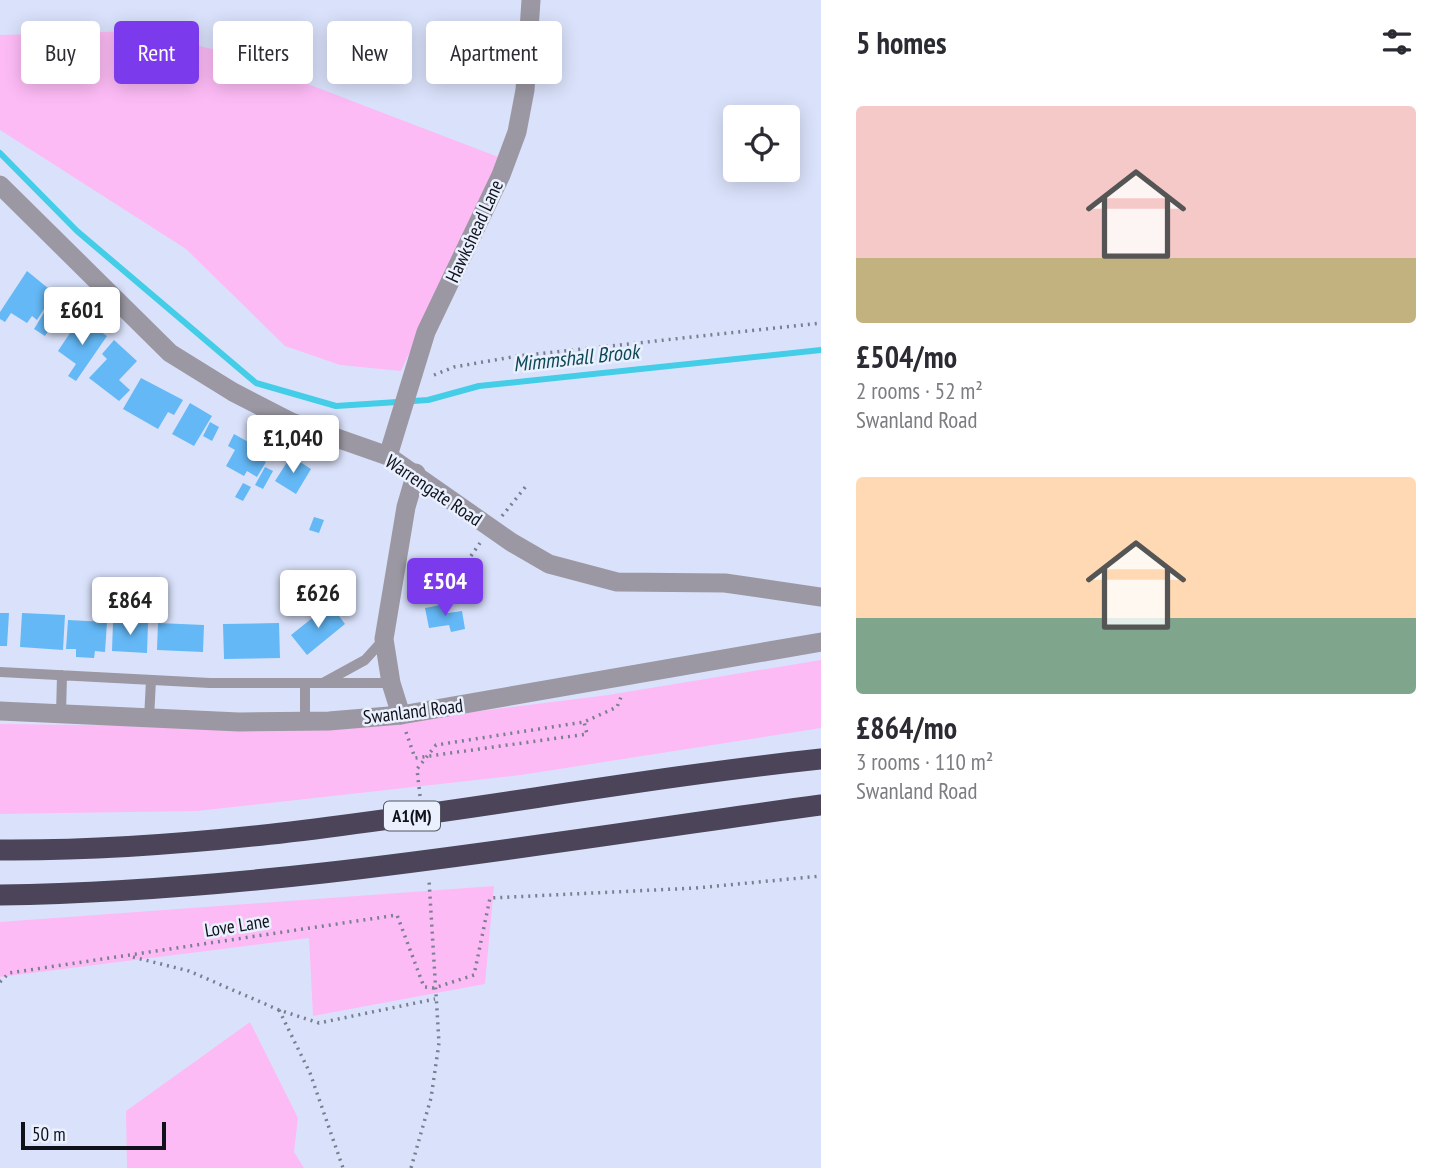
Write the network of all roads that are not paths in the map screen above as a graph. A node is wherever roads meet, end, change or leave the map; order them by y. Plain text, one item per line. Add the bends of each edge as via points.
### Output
1 (531, 0) edge
2 (0, 185) edge
3 (388, 457) junction
4 (416, 473) junction
5 (821, 597) edge
6 (384, 639) junction
7 (821, 642) edge
8 (0, 672) edge
9 (62, 676) junction
10 (151, 680) junction
11 (391, 683) junction
12 (320, 684) junction
13 (305, 685) junction
14 (0, 711) edge
15 (61, 714) junction
16 (401, 715) junction
17 (149, 719) junction
18 (305, 721) junction
19 (821, 759) edge
20 (821, 805) edge
21 (0, 850) edge
22 (0, 895) edge

1 - 3 street, Hawkshead Lane via 525,90 517,132 426,332
2 - 3 street, Warrengate Road via 170,353 291,422
3 - 4 street, Warrengate Road
4 - 5 street, Warrengate Road via 511,542 549,564 587,576 617,582 724,583
4 - 6 street
6 - 11 street
6 - 12 lane via 365,660
7 - 16 street, Swanland Road
8 - 9 lane
9 - 10 lane
9 - 15 lane
10 - 13 lane
10 - 17 lane
11 - 12 lane
11 - 16 street
12 - 13 lane
13 - 18 lane
14 - 15 street, Swanland Road
15 - 17 street, Swanland Road
16 - 18 street, Swanland Road
17 - 18 street, Swanland Road
19 - 21 highway, A1(M) via 338,827 180,842
20 - 22 highway, A1(M) via 357,869 199,886

